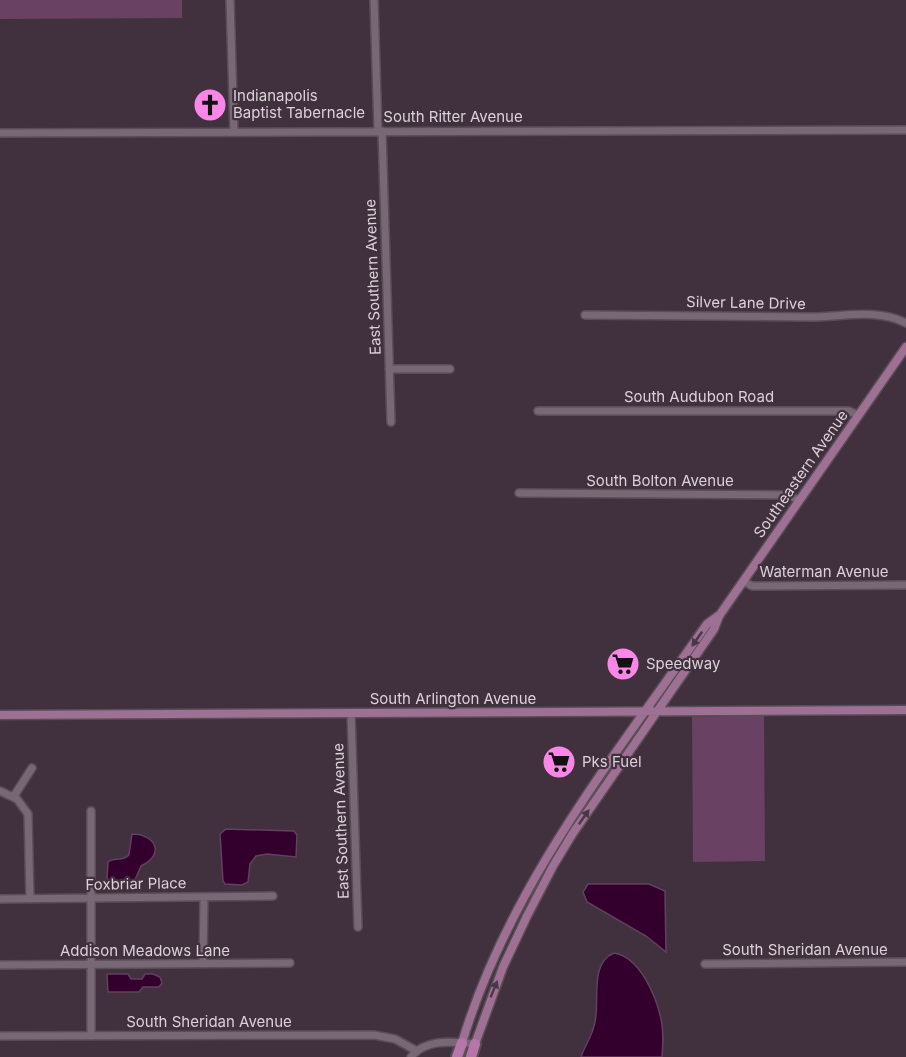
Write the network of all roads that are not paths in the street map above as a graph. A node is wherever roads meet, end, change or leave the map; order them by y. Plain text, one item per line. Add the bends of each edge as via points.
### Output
1 (230, 0) edge
2 (374, 0) edge
3 (906, 130) edge
4 (380, 131) junction
5 (234, 132) junction
6 (0, 133) edge
7 (585, 315) dead end
8 (906, 322) edge
9 (906, 347) edge
10 (389, 369) junction
11 (450, 369) dead end
12 (538, 411) dead end
13 (858, 416) junction
14 (391, 422) dead end
15 (519, 493) dead end
16 (799, 501) junction
17 (743, 581) junction
18 (906, 585) edge
19 (718, 616) junction
20 (906, 710) edge
21 (646, 711) junction
22 (658, 711) junction
23 (351, 713) junction
24 (0, 715) edge
25 (32, 768) dead end
26 (0, 792) edge
27 (14, 796) junction
28 (91, 811) dead end
29 (273, 896) dead end
30 (204, 897) junction
31 (91, 898) junction
32 (0, 899) edge
33 (30, 899) junction
34 (358, 927) dead end
35 (906, 962) edge
36 (290, 963) dead end
37 (0, 964) edge
38 (203, 964) junction
39 (705, 964) dead end
40 (91, 965) junction
41 (0, 1036) edge
42 (91, 1036) junction
43 (462, 1043) junction
44 (475, 1044) junction
45 (416, 1050) junction
46 (411, 1057) edge
47 (457, 1057) edge
48 (471, 1057) edge

1 - 5 street
2 - 4 street, East Southern Avenue
3 - 4 street, South Ritter Avenue
4 - 5 street, South Ritter Avenue
4 - 10 street, East Southern Avenue
5 - 6 street, South Ritter Avenue
7 - 8 street, Silver Lane Drive via 873,314
9 - 13 main road, Southeastern Avenue
10 - 11 street
10 - 14 street, East Southern Avenue
12 - 13 street, South Audubon Road via 849,411
13 - 16 main road, Southeastern Avenue
15 - 16 street, South Bolton Avenue via 790,495
16 - 17 main road, Southeastern Avenue
17 - 18 street, Waterman Avenue via 752,586
17 - 19 main road, Southeastern Avenue
19 -> 21 main road, Southeastern Avenue via 707,624
19 - 22 main road, Southeastern Avenue via 714,629
20 - 22 main road, South Arlington Avenue
21 - 22 main road, South Arlington Avenue
21 - 23 main road, South Arlington Avenue
21 - 43 main road, Southeastern Avenue via 538,873 494,958
44 -> 22 main road, Southeastern Avenue via 503,967 553,866
23 - 24 main road, South Arlington Avenue
23 - 34 street, East Southern Avenue
25 - 27 street
26 - 27 street
27 - 33 street via 25,808 29,821
28 - 31 street
29 - 30 street, Foxbriar Place
30 - 31 street, Foxbriar Place
30 - 38 street
31 - 33 street, Foxbriar Place
31 - 40 street
32 - 33 street, Foxbriar Place
35 - 39 street, South Sheridan Avenue
36 - 38 street, Addison Meadows Lane
37 - 40 street, Addison Meadows Lane
38 - 40 street, Addison Meadows Lane
40 - 42 street
41 - 42 street, South Sheridan Avenue
42 - 45 street, South Sheridan Avenue via 374,1035 395,1039
43 - 44 street
43 - 45 street via 433,1043
43 - 47 highway
44 - 48 highway
45 - 46 street

